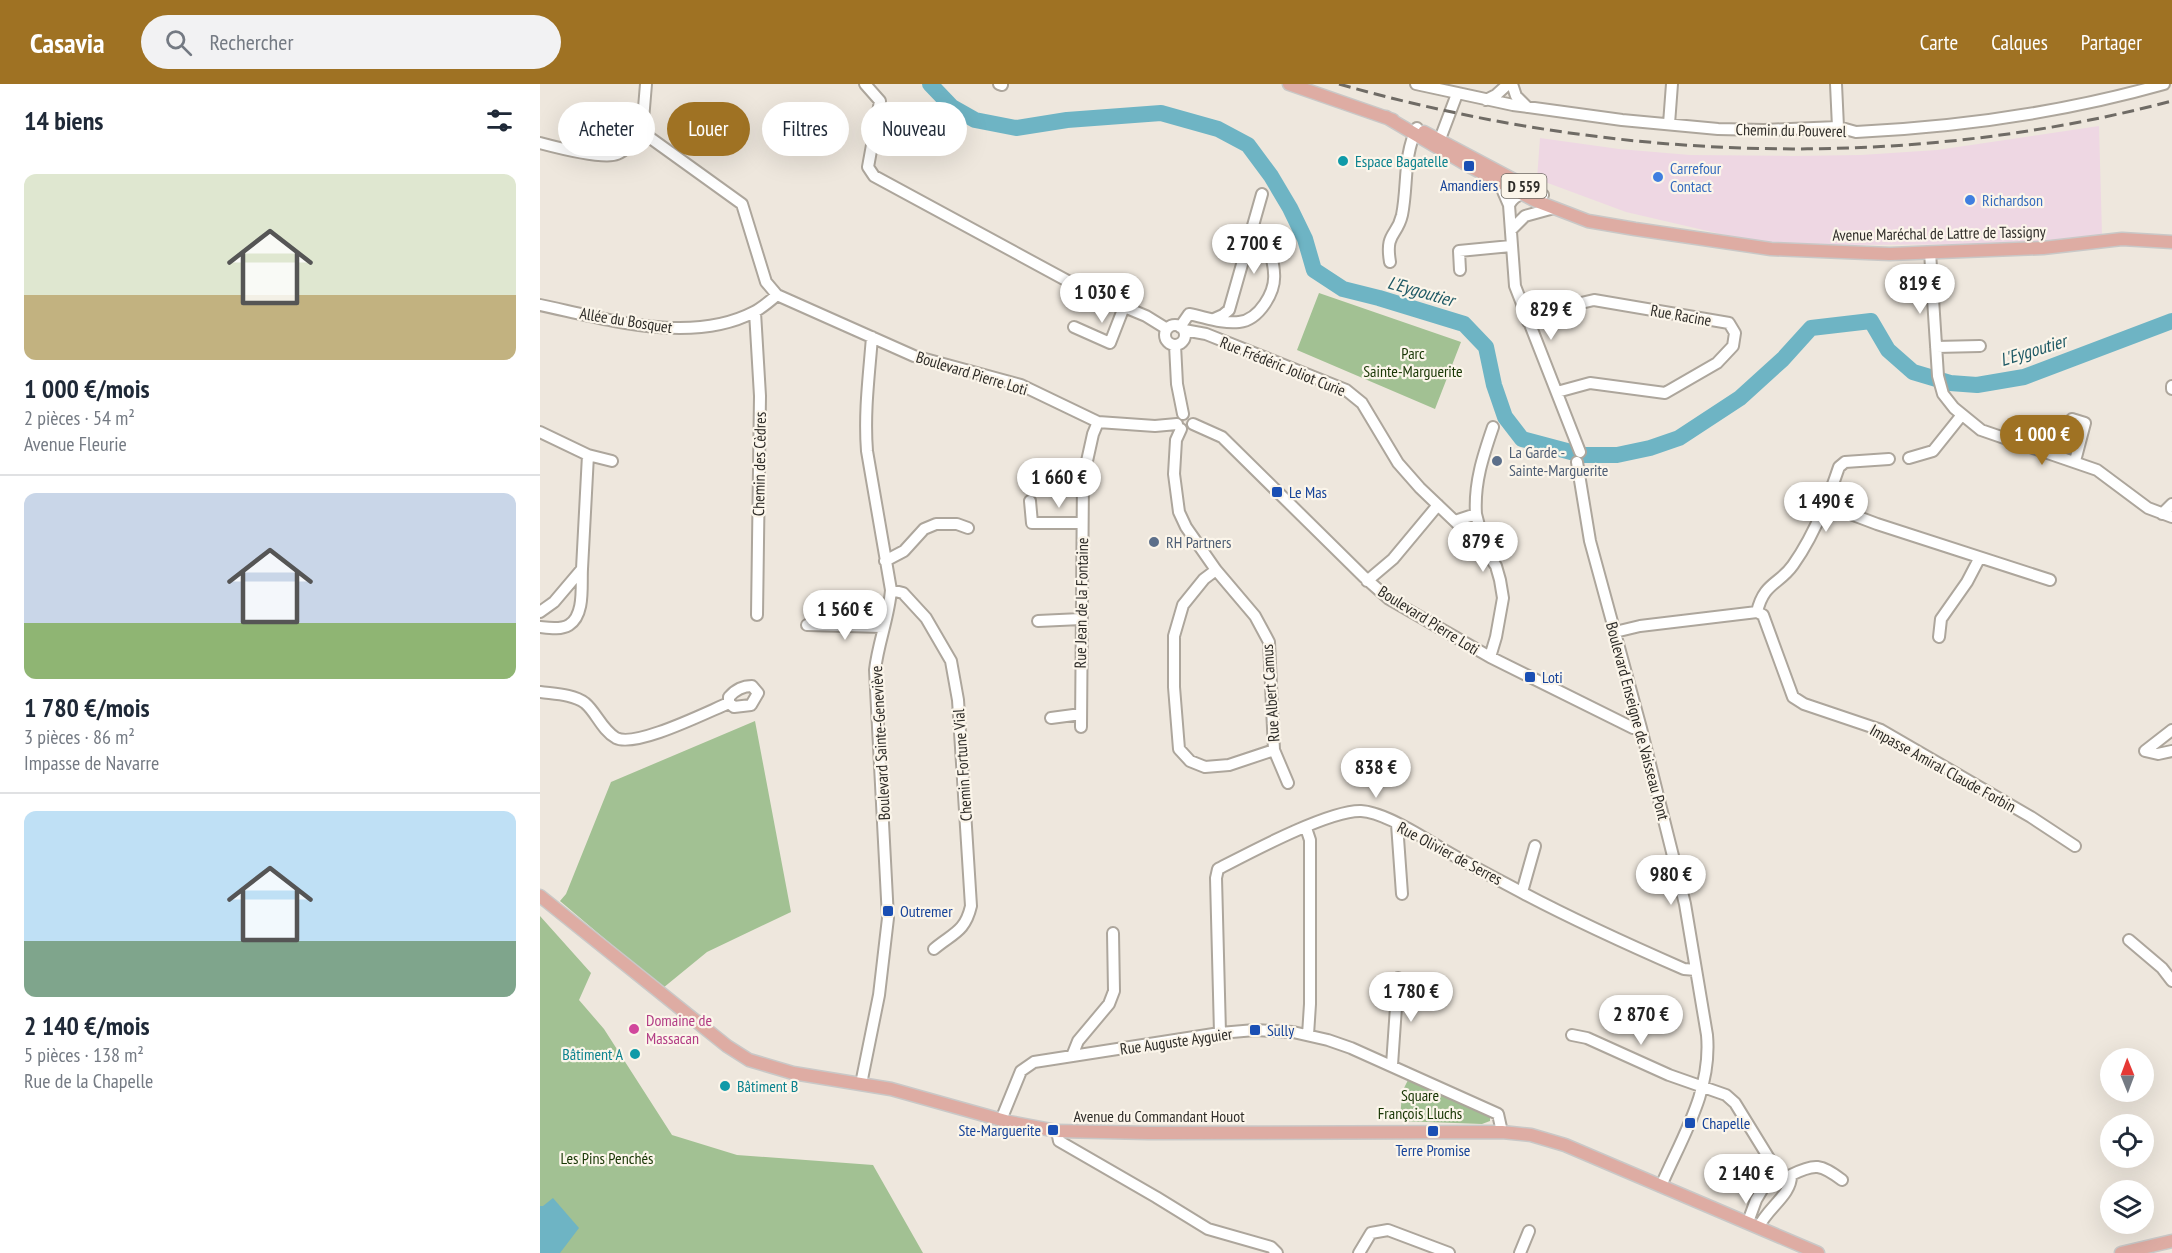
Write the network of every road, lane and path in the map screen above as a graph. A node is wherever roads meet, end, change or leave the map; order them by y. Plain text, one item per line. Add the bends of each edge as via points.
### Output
1 (646, 84) edge
2 (865, 84) edge
3 (1289, 84) edge
4 (1416, 84) edge
5 (1508, 84) edge
6 (1512, 84) edge
7 (1672, 84) edge
8 (1836, 84) edge
9 (2164, 84) edge
10 (1457, 94) junction
11 (1486, 100) junction
12 (644, 102) edge
13 (1528, 107) junction
14 (1669, 124) junction
15 (1838, 128) junction
16 (1415, 131) junction
17 (655, 141) edge
18 (540, 143) edge
19 (1438, 143) junction
20 (558, 147) edge
21 (1499, 182) junction
22 (1262, 194) dead end
23 (1533, 197) junction
24 (1509, 205) junction
25 (1511, 230) junction
26 (1671, 233) junction
27 (2172, 242) edge
28 (1511, 246) junction
29 (1270, 250) dead end
30 (1930, 252) junction
31 (1390, 262) dead end
32 (1460, 270) dead end
33 (777, 295) junction
34 (540, 305) edge
35 (1124, 307) junction
36 (755, 312) junction
37 (1207, 320) junction
38 (1528, 322) junction
39 (1074, 327) dead end
40 (1182, 328) junction
41 (1167, 329) junction
42 (872, 337) junction
43 (1175, 345) junction
44 (1936, 346) junction
45 (1980, 346) dead end
46 (1557, 392) junction
47 (1183, 414) junction
48 (1961, 416) junction
49 (2072, 419) dead end
50 (1098, 422) junction
51 (1193, 423) junction
52 (1179, 427) junction
53 (1493, 427) dead end
54 (540, 432) edge
55 (588, 455) junction
56 (1909, 458) dead end
57 (1889, 459) dead end
58 (612, 461) dead end
59 (2075, 461) junction
60 (1030, 501) dead end
61 (1824, 504) junction
62 (2172, 504) edge
63 (1438, 505) junction
64 (1476, 514) junction
65 (2167, 515) edge
66 (1455, 521) junction
67 (1082, 523) junction
68 (968, 528) dead end
69 (1485, 550) junction
70 (1979, 559) junction
71 (885, 561) junction
72 (582, 570) junction
73 (1216, 570) junction
74 (2050, 580) dead end
75 (1367, 581) junction
76 (891, 590) junction
77 (540, 612) edge
78 (1757, 612) junction
79 (757, 615) dead end
80 (1081, 619) junction
81 (1038, 621) dead end
82 (807, 625) dead end
83 (540, 627) edge
84 (884, 627) junction
85 (1615, 632) junction
86 (1938, 637) dead end
87 (1490, 657) junction
88 (540, 692) edge
89 (729, 702) dead end
90 (1081, 714) junction
91 (1051, 718) dead end
92 (1081, 727) dead end
93 (1641, 728) junction
94 (2172, 730) edge
95 (1274, 750) junction
96 (2172, 751) edge
97 (1288, 783) dead end
98 (1397, 824) junction
99 (1306, 828) junction
100 (1534, 846) dead end
101 (2074, 846) dead end
102 (1522, 892) junction
103 (1402, 894) dead end
104 (540, 896) edge
105 (1113, 933) dead end
106 (2129, 940) dead end
107 (934, 949) dead end
108 (1696, 970) junction
109 (1398, 978) dead end
110 (2172, 981) edge
111 (1220, 1033) junction
112 (1308, 1035) junction
113 (1572, 1035) dead end
114 (1072, 1056) junction
115 (1392, 1065) junction
116 (861, 1084) junction
117 (1704, 1086) junction
118 (1001, 1120) junction
119 (1057, 1131) junction
120 (1502, 1132) junction
121 (1775, 1168) junction
122 (1791, 1175) junction
123 (1842, 1180) dead end
124 (1661, 1186) junction
125 (1754, 1225) junction
126 (1529, 1231) dead end
127 (2172, 1241) edge
128 (1277, 1253) edge
129 (1359, 1253) edge
130 (1449, 1253) edge
131 (1520, 1253) edge
132 (1818, 1253) edge
133 (2121, 1253) edge

1 - 12 street
2 - 35 street via 880,101 868,166 874,176 1078,287
3 - 16 main road, Avenue Maréchal de Lattre de Tassigny / D 559
4 - 10 street, Chemin du Pouverel
5 - 11 street
6 - 13 street via 1516,96
7 - 14 street
8 - 15 street
9 - 15 street, Chemin du Pouverel via 2117,97 1977,122 1856,132
10 - 11 street, Chemin du Pouverel
10 - 19 street
11 - 13 street, Chemin du Pouverel
13 - 14 street, Chemin du Pouverel
14 - 15 street, Chemin du Pouverel via 1718,129
16 - 19 main road, Avenue Maréchal de Lattre de Tassigny / D 559
16 - 31 street via 1407,152 1402,216 1389,240
17 - 33 street via 742,204 766,282
18 - 20 street
19 - 21 main road, Avenue Maréchal de Lattre de Tassigny / D 559
19 - 23 main road, Avenue Maréchal de Lattre de Tassigny / D 559
21 - 23 main road, Avenue Maréchal de Lattre de Tassigny / D 559
21 - 24 street, Boulevard Enseigne de Vaisseau Pont
22 - 37 street via 1229,310
23 - 24 street via 1513,197
23 - 25 street via 1525,216
23 - 26 main road, Avenue Maréchal de Lattre de Tassigny / D 559
23 - 26 main road, Avenue Maréchal de Lattre de Tassigny / D 559 via 1588,221
24 - 25 street, Boulevard Enseigne de Vaisseau Pont
25 - 28 street, Boulevard Enseigne de Vaisseau Pont
26 - 30 main road, Avenue Maréchal de Lattre de Tassigny / D 559 via 1772,249
27 - 30 main road, Avenue Maréchal de Lattre de Tassigny / D 559 via 2122,239 2043,248
28 - 32 street via 1460,251
28 - 38 street, Boulevard Enseigne de Vaisseau Pont via 1515,286
29 - 37 street via 1275,275 1262,309 1240,322
30 - 44 street
33 - 36 street, Allée du Bosquet
33 - 42 street
34 - 36 street, Allée du Bosquet via 688,329
35 - 39 street via 1110,343
35 - 41 street
36 - 79 street, Chemin des Cèdres via 760,396
37 - 40 street via 1189,314
38 - 46 street, Boulevard Enseigne de Vaisseau Pont
38 - 46 street, Rue Racine via 1594,300 1729,323 1735,333 1733,346 1717,363 1665,393 1590,383
40 - 41 street via 1173,325
40 - 43 street via 1184,340
40 - 63 street, Rue Frédéric Joliot Curie via 1206,334 1354,395 1398,463
41 - 43 street via 1167,340
42 - 50 street, Boulevard Pierre Loti via 914,356 1021,385
42 - 71 street, Boulevard Sainte-Geneviève via 865,432
43 - 47 street
44 - 45 street
44 - 48 street via 1943,394
46 - 85 street, Boulevard Enseigne de Vaisseau Pont via 1579,457 1590,541
47 - 51 street via 1191,417
47 - 52 street via 1178,418
48 - 56 street via 1933,451
48 - 59 street via 2005,440
49 - 59 street via 2085,423
50 - 52 street, Boulevard Pierre Loti
50 - 67 street, Rue Jean de la Fontaine via 1083,478
51 - 52 street via 1188,429
51 - 75 street, Boulevard Pierre Loti via 1222,437
52 - 73 street, Rue Albert Camus via 1174,474 1179,512
53 - 64 street via 1478,476
54 - 55 street
55 - 58 street
55 - 72 street
57 - 61 street via 1845,462 1839,467
59 - 65 street via 2097,470 2148,508
60 - 67 street via 1032,523
61 - 70 street
61 - 78 street via 1797,559 1770,585
62 - 65 street
63 - 66 street, Rue Frédéric Joliot Curie
63 - 75 street via 1393,559
64 - 66 street
64 - 69 street
66 - 69 street, Rue Frédéric Joliot Curie
67 - 80 street, Rue Jean de la Fontaine
68 - 71 street via 936,524 924,529 904,551
69 - 87 street, Rue Frédéric Joliot Curie via 1496,566 1503,598
70 - 74 street
70 - 86 street via 1941,619
71 - 76 street, Boulevard Sainte-Geneviève
72 - 77 street
72 - 83 street via 577,617 569,626
73 - 95 street, Rue Albert Camus via 1255,616 1269,642
73 - 95 street, Rue Albert Camus via 1183,605 1174,636 1179,749 1190,761 1204,767 1229,765
75 - 87 street, Boulevard Pierre Loti via 1389,600
76 - 84 street, Boulevard Sainte-Geneviève
76 - 107 street, Chemin Fortune Vial via 903,593 926,618 951,661 958,700 971,906 968,921
78 - 85 street
78 - 101 street, Impasse Amiral Claude Forbin via 1763,615 1793,697 1881,730
80 - 81 street
80 - 90 street, Rue Jean de la Fontaine
82 - 84 street
84 - 116 street, Boulevard Sainte-Geneviève via 875,670 888,918 879,995
85 - 93 street, Boulevard Enseigne de Vaisseau Pont
87 - 93 street, Boulevard Pierre Loti via 1633,728
88 - 89 street via 585,703 615,738 628,740 644,738
90 - 91 street
90 - 92 street, Rue Jean de la Fontaine
93 - 108 street, Boulevard Enseigne de Vaisseau Pont via 1685,904
94 - 96 street via 2145,751
95 - 97 street
98 - 99 street, Rue Olivier de Serres via 1360,811
98 - 102 street, Rue Olivier de Serres
98 - 103 street
99 - 111 street, Rue Olivier de Serres via 1218,869
99 - 112 street via 1311,840
100 - 102 street
102 - 108 street, Rue Olivier de Serres via 1602,934 1684,969
104 - 116 main road, Avenue du Commandant Houot via 749,1060 793,1073
105 - 114 street via 1114,991 1109,1004 1078,1041
106 - 110 street
108 - 117 street, Boulevard Enseigne de Vaisseau Pont via 1709,1052
109 - 115 street
111 - 112 street, Rue Auguste Ayguier via 1262,1030
111 - 114 street, Rue Auguste Ayguier
112 - 115 street, Rue Auguste Ayguier
113 - 117 street
114 - 118 street, Rue Auguste Ayguier via 1034,1062 1021,1071
115 - 120 street, Rue Auguste Ayguier via 1498,1114
116 - 118 main road, Avenue du Commandant Houot
117 - 121 street via 1731,1098
117 - 124 street, Boulevard Enseigne de Vaisseau Pont
118 - 119 main road, Avenue du Commandant Houot
119 - 120 main road, Avenue du Commandant Houot
119 - 128 street via 1059,1141 1208,1229 1271,1247
120 - 124 main road, Avenue du Commandant Houot via 1531,1135 1564,1145
121 - 122 street
121 - 125 street via 1756,1200
122 - 123 street via 1820,1166
122 - 125 street via 1789,1187
124 - 125 main road, Avenue du Commandant Houot
125 - 132 main road, Avenue du Commandant Houot
126 - 131 street
127 - 133 main road
129 - 130 street via 1371,1233 1388,1230

